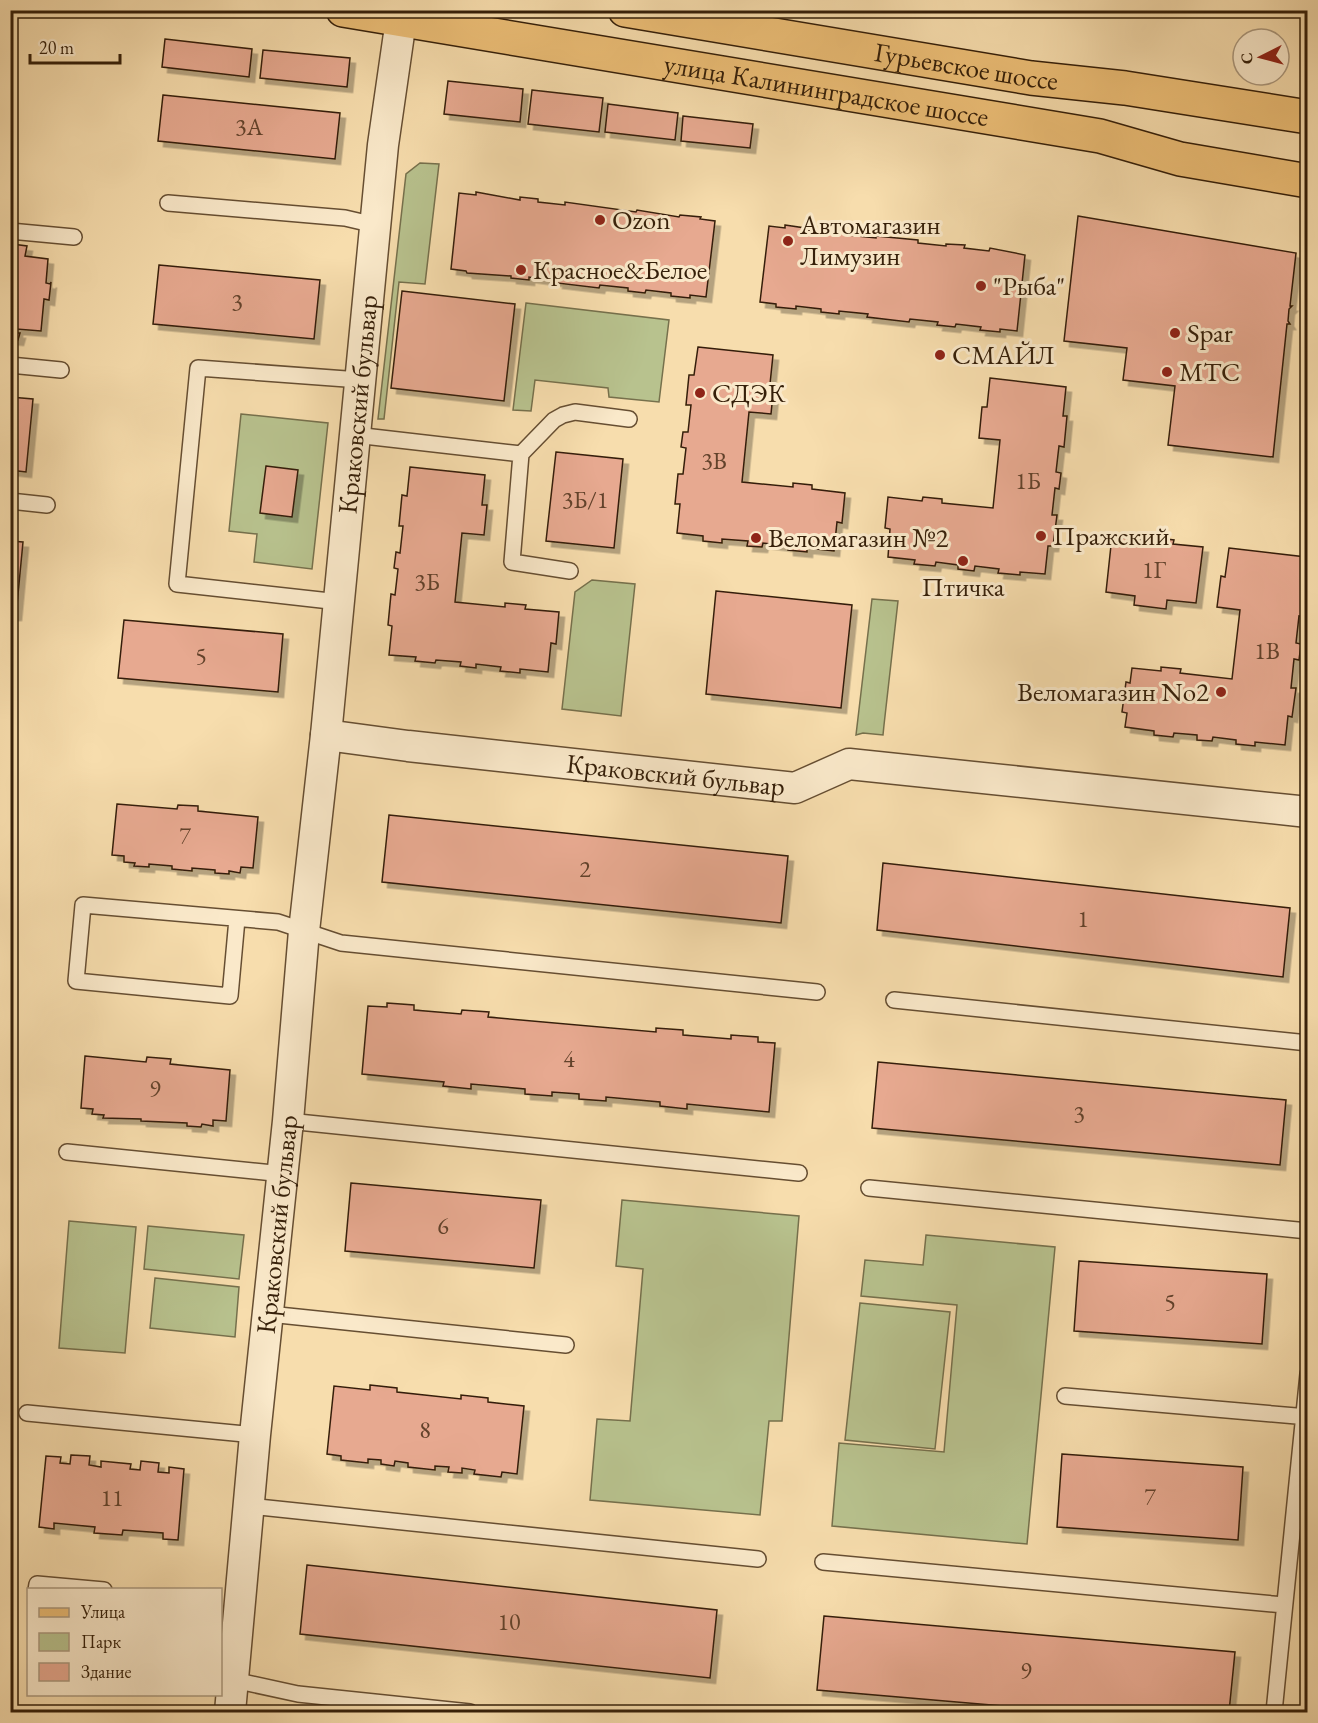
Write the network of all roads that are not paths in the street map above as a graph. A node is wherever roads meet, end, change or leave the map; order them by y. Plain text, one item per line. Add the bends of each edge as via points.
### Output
1 (343, 10) edge
2 (626, 10) edge
3 (401, 20) junction
4 (1308, 117) edge
5 (1308, 181) edge
6 (168, 203) dead end
7 (375, 225) junction
8 (10, 231) edge
9 (74, 237) dead end
10 (10, 365) edge
11 (61, 370) dead end
12 (360, 380) junction
13 (629, 419) dead end
14 (355, 435) junction
15 (521, 453) junction
16 (10, 501) edge
17 (47, 504) dead end
18 (570, 571) dead end
19 (339, 602) junction
20 (326, 735) junction
21 (1308, 813) edge
22 (237, 920) junction
23 (304, 930) junction
24 (818, 992) dead end
25 (894, 1000) dead end
26 (1308, 1043) edge
27 (288, 1120) junction
28 (67, 1152) dead end
29 (799, 1173) dead end
30 (283, 1174) junction
31 (869, 1188) dead end
32 (1308, 1231) edge
33 (269, 1314) junction
34 (566, 1346) dead end
35 (1308, 1374) edge
36 (1065, 1396) dead end
37 (27, 1413) dead end
38 (1305, 1417) edge
39 (255, 1435) junction
40 (249, 1506) junction
41 (758, 1559) dead end
42 (823, 1562) dead end
43 (36, 1588) edge
44 (82, 1588) edge
45 (1284, 1605) junction
46 (227, 1679) edge
47 (231, 1713) edge
48 (470, 1713) edge
49 (1274, 1713) edge

1 - 3 main road, улица Калининградское шоссе
2 - 4 main road, Гурьевское шоссе via 1031,78 1125,88
3 - 5 main road, улица Калининградское шоссе via 1100,136 1180,159
3 - 7 street, Краковский бульвар
6 - 7 lane via 345,218
7 - 12 street, Краковский бульвар
8 - 9 lane
10 - 11 lane
12 - 14 street, Краковский бульвар
12 - 19 lane via 198,368 178,572 177,584
13 - 15 lane via 575,412 562,415
14 - 15 lane
14 - 19 street, Краковский бульвар
15 - 18 lane via 512,562
16 - 17 lane
19 - 20 street, Краковский бульвар
20 - 21 street, Краковский бульвар via 795,788 849,764
20 - 23 street, Краковский бульвар
22 - 22 lane via 83,905 76,981 230,996
22 - 23 lane via 278,922
23 - 24 lane via 341,943
23 - 27 street, Краковский бульвар
25 - 26 lane
27 - 29 lane
27 - 30 street, Краковский бульвар
28 - 30 lane
30 - 33 street, Краковский бульвар
31 - 32 lane
33 - 34 lane
33 - 39 street, Краковский бульвар
35 - 38 lane
36 - 38 lane
37 - 39 lane
38 - 45 lane
39 - 40 street, Краковский бульвар
40 - 41 lane
40 - 46 street, Краковский бульвар
42 - 45 lane
43 - 44 lane via 37,1584
45 - 49 lane
46 - 47 street, Краковский бульвар
46 - 48 lane via 298,1694

